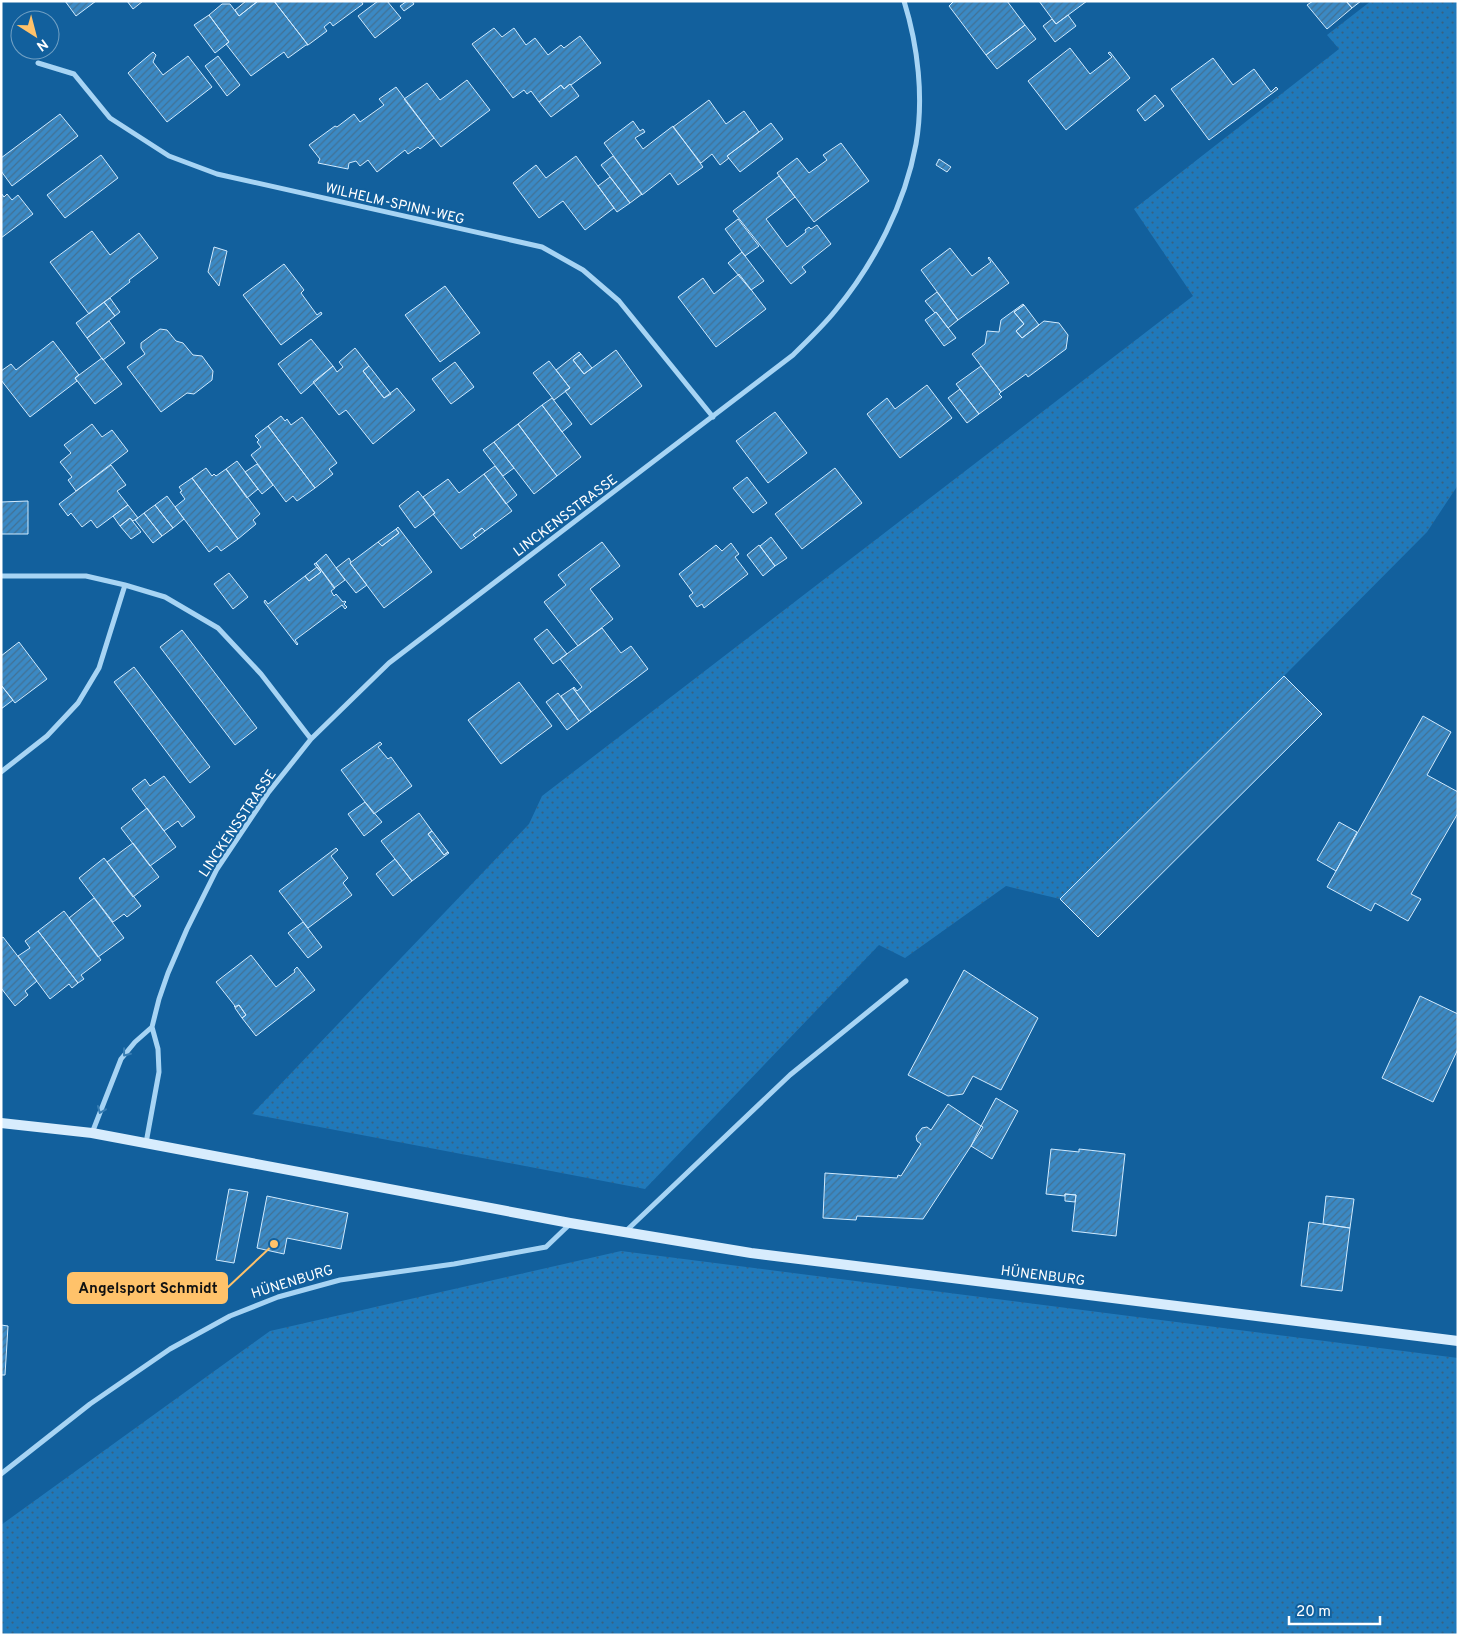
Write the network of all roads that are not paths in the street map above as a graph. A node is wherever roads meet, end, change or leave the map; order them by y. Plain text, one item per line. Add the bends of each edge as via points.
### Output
1 (904, 1) edge
2 (38, 63) dead end
3 (712, 417) junction
4 (1, 576) edge
5 (125, 584) junction
6 (312, 739) junction
7 (1, 772) edge
8 (906, 981) dead end
9 (152, 1026) junction
10 (1, 1123) edge
11 (92, 1133) junction
12 (146, 1142) junction
13 (570, 1223) junction
14 (626, 1231) junction
15 (1458, 1340) edge
16 (1, 1474) edge

1 - 3 street, LINCKENSSTRASSE via 917,67 919,113 916,144 894,215 860,278 835,311 794,355
2 - 3 street, WILHELM-SPINN-WEG via 74,74 110,118 169,156 217,174 542,247 583,270 619,301
3 - 6 street, LINCKENSSTRASSE via 389,663
4 - 5 street via 86,576
5 - 6 street via 164,597 218,628 261,674
5 - 7 street via 99,668 78,703 47,736
6 - 9 street, LINCKENSSTRASSE via 268,793 217,868 168,973
8 - 14 street via 790,1075
9 -> 11 street via 121,1059
9 - 12 street, LINCKENSSTRASSE via 159,1072
10 - 11 street, HÜNENBURG
11 - 12 street, HÜNENBURG
12 - 13 street, HÜNENBURG
13 - 14 street, HÜNENBURG
13 - 16 street, HÜNENBURG via 546,1247 340,1280 278,1297 230,1316 170,1349 90,1404
14 - 15 street, HÜNENBURG via 751,1253

